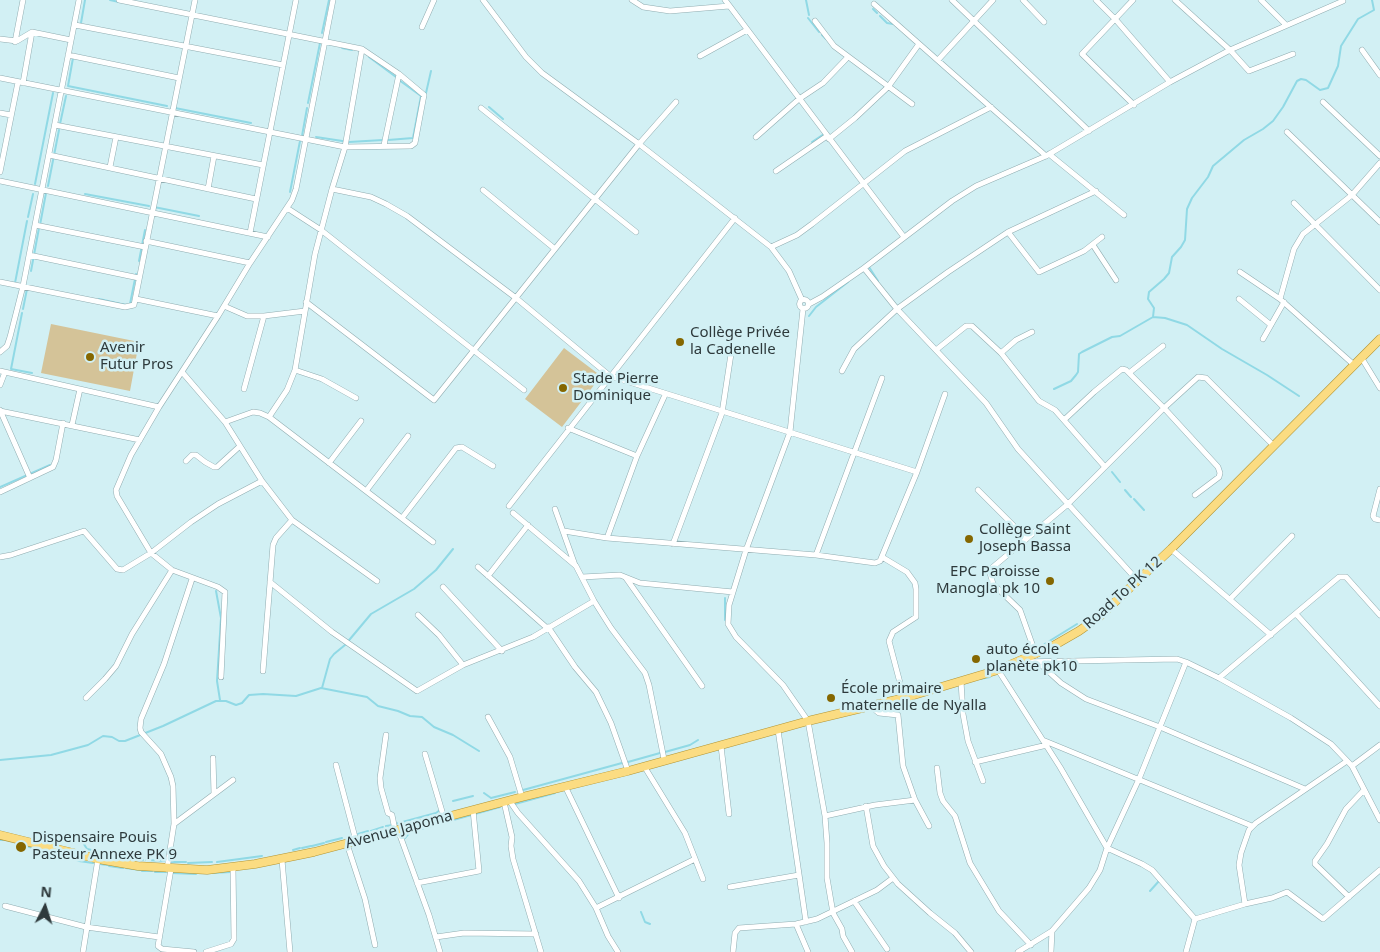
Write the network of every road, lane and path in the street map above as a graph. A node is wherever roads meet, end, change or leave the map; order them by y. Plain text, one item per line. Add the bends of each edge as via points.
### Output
1 (23, 0) edge
2 (79, 0) edge
3 (119, 0) edge
4 (195, 0) edge
5 (296, 0) edge
6 (333, 0) edge
7 (434, 0) edge
8 (483, 0) edge
9 (632, 0) edge
10 (725, 0) edge
11 (952, 0) edge
12 (993, 0) edge
13 (1023, 0) edge
14 (1096, 0) edge
15 (1133, 0) edge
16 (1175, 0) edge
17 (1261, 0) edge
18 (1343, 1) edge
19 (139, 2) edge
20 (874, 4) dead end
21 (729, 6) junction
22 (192, 15) junction
23 (1116, 20) junction
24 (816, 21) dead end
25 (973, 21) junction
26 (1044, 22) dead end
27 (75, 25) junction
28 (1286, 25) junction
29 (422, 27) dead end
30 (747, 30) junction
31 (32, 32) junction
32 (289, 34) junction
33 (0, 39) edge
34 (72, 40) junction
35 (15, 42) junction
36 (326, 42) junction
37 (918, 44) junction
38 (186, 46) junction
39 (362, 50) junction
40 (1230, 50) junction
41 (1362, 50) dead end
42 (1293, 54) dead end
43 (68, 55) junction
44 (700, 56) dead end
45 (848, 57) junction
46 (938, 60) junction
47 (282, 65) junction
48 (399, 74) junction
49 (1380, 75) edge
50 (0, 78) edge
51 (179, 78) junction
52 (21, 82) junction
53 (1170, 82) junction
54 (888, 87) junction
55 (61, 90) junction
56 (799, 99) junction
57 (676, 102) dead end
58 (1323, 102) dead end
59 (912, 104) dead end
60 (1134, 105) junction
61 (991, 107) junction
62 (481, 108) dead end
63 (0, 113) edge
64 (171, 114) junction
65 (11, 115) junction
66 (55, 124) junction
67 (1089, 131) junction
68 (270, 132) junction
69 (1287, 132) dead end
70 (116, 137) junction
71 (756, 137) dead end
72 (828, 138) junction
73 (306, 141) junction
74 (639, 144) junction
75 (384, 145) junction
76 (165, 146) junction
77 (2, 147) edge
78 (345, 147) junction
79 (49, 155) junction
80 (1047, 155) junction
81 (214, 156) junction
82 (1380, 156) edge
83 (1380, 163) edge
84 (263, 165) junction
85 (110, 167) junction
86 (776, 171) dead end
87 (0, 172) edge
88 (158, 178) junction
89 (0, 181) edge
90 (864, 184) junction
91 (42, 189) junction
92 (208, 189) junction
93 (332, 189) junction
94 (482, 190) dead end
95 (1096, 191) junction
96 (1352, 195) junction
97 (595, 199) junction
98 (256, 200) junction
99 (1294, 203) dead end
100 (287, 208) junction
101 (151, 213) junction
102 (1124, 215) dead end
103 (735, 218) junction
104 (1380, 222) edge
105 (35, 225) junction
106 (1315, 225) junction
107 (321, 230) junction
108 (636, 232) dead end
109 (1008, 232) junction
110 (250, 233) junction
111 (1102, 236) dead end
112 (268, 237) junction
113 (904, 237) junction
114 (146, 241) junction
115 (1093, 245) junction
116 (145, 247) junction
117 (771, 247) junction
118 (555, 249) junction
119 (29, 255) junction
120 (250, 263) junction
121 (864, 268) junction
122 (1240, 272) dead end
123 (139, 278) junction
124 (1116, 280) dead end
125 (0, 282) edge
126 (23, 286) junction
127 (1380, 290) edge
128 (516, 298) junction
129 (136, 299) junction
130 (1239, 299) dead end
131 (802, 300) junction
132 (1282, 301) junction
133 (306, 302) junction
134 (808, 304) junction
135 (224, 306) junction
136 (804, 308) junction
137 (897, 310) junction
138 (305, 311) junction
139 (218, 316) junction
140 (264, 316) junction
141 (1271, 325) junction
142 (1032, 332) dead end
143 (1380, 339) edge
144 (1263, 340) dead end
145 (1162, 346) dead end
146 (936, 350) junction
147 (473, 351) junction
148 (0, 352) edge
149 (1001, 353) junction
150 (731, 354) dead end
151 (1361, 356) junction
152 (1354, 364) junction
153 (295, 370) junction
154 (842, 370) dead end
155 (2, 371) edge
156 (182, 372) junction
157 (1129, 373) junction
158 (610, 376) junction
159 (882, 378) dead end
160 (0, 385) edge
161 (1380, 388) edge
162 (80, 389) junction
163 (244, 389) dead end
164 (524, 390) dead end
165 (665, 394) junction
166 (945, 394) dead end
167 (356, 398) dead end
168 (159, 407) junction
169 (1164, 408) junction
170 (0, 410) edge
171 (722, 412) junction
172 (270, 417) junction
173 (1064, 420) junction
174 (361, 421) dead end
175 (224, 422) junction
176 (63, 423) junction
177 (72, 425) junction
178 (568, 428) junction
179 (790, 432) junction
180 (408, 436) dead end
181 (140, 440) junction
182 (240, 446) junction
183 (1274, 446) junction
184 (855, 452) junction
185 (637, 456) junction
186 (186, 461) dead end
187 (329, 463) junction
188 (493, 466) dead end
189 (1105, 467) junction
190 (917, 472) junction
191 (30, 478) junction
192 (262, 481) junction
193 (1380, 489) edge
194 (978, 490) dead end
195 (366, 491) junction
196 (0, 492) edge
197 (1195, 495) dead end
198 (1068, 504) junction
199 (509, 506) dead end
200 (555, 509) dead end
201 (513, 513) dead end
202 (402, 518) junction
203 (292, 520) junction
204 (1380, 520) edge
205 (528, 525) junction
206 (564, 531) junction
207 (1292, 536) dead end
208 (607, 538) junction
209 (1026, 538) junction
210 (433, 542) dead end
211 (673, 544) junction
212 (1171, 549) junction
213 (746, 550) junction
214 (151, 553) junction
215 (816, 555) junction
216 (0, 557) edge
217 (882, 558) junction
218 (576, 566) junction
219 (478, 567) dead end
220 (172, 570) junction
221 (488, 576) junction
222 (625, 576) junction
223 (582, 577) junction
224 (192, 578) junction
225 (1138, 580) junction
226 (270, 582) junction
227 (377, 582) dead end
228 (443, 587) dead end
229 (733, 592) junction
230 (1230, 599) junction
231 (594, 601) junction
232 (1296, 614) junction
233 (418, 615) dead end
234 (1380, 615) edge
235 (548, 628) junction
236 (1271, 635) junction
237 (502, 651) junction
238 (1037, 658) junction
239 (1186, 662) junction
240 (463, 665) junction
241 (998, 670) junction
242 (263, 671) dead end
243 (221, 677) dead end
244 (1219, 678) junction
245 (961, 681) junction
246 (702, 686) dead end
247 (86, 698) dead end
248 (904, 698) junction
249 (870, 706) junction
250 (1380, 706) edge
251 (488, 717) dead end
252 (808, 721) junction
253 (792, 726) joint
254 (1160, 727) junction
255 (778, 730) junction
256 (386, 736) dead end
257 (1045, 743) junction
258 (1380, 745) edge
259 (721, 746) junction
260 (425, 754) dead end
261 (213, 758) dead end
262 (664, 760) junction
263 (1347, 761) junction
264 (975, 762) junction
265 (336, 765) dead end
266 (644, 766) junction
267 (1352, 766) junction
268 (938, 768) dead end
269 (628, 770) junction
270 (1139, 779) junction
271 (233, 780) dead end
272 (983, 781) dead end
273 (565, 786) junction
274 (1305, 790) junction
275 (1364, 790) junction
276 (214, 794) junction
277 (522, 796) junction
278 (915, 800) junction
279 (506, 801) junction
280 (866, 806) junction
281 (473, 810) junction
282 (729, 814) dead end
283 (825, 816) junction
284 (444, 818) junction
285 (1380, 820) edge
286 (174, 824) junction
287 (928, 826) dead end
288 (1252, 826) junction
289 (397, 830) junction
290 (0, 834) edge
291 (356, 841) junction
292 (347, 844) junction
293 (1107, 848) junction
294 (98, 859) junction
295 (695, 859) junction
296 (282, 860) junction
297 (233, 868) junction
298 (169, 869) junction
299 (1380, 870) edge
300 (799, 875) junction
301 (893, 878) junction
302 (703, 879) dead end
303 (417, 883) junction
304 (730, 887) dead end
305 (1349, 897) junction
306 (619, 898) junction
307 (854, 901) junction
308 (1245, 904) junction
309 (5, 906) dead end
310 (596, 908) junction
311 (833, 913) junction
312 (1195, 919) junction
313 (806, 922) junction
314 (796, 924) junction
315 (86, 927) junction
316 (1052, 931) junction
317 (536, 934) junction
318 (159, 937) junction
319 (436, 937) junction
320 (375, 945) dead end
321 (1030, 945) junction
322 (887, 949) dead end
323 (83, 952) edge
324 (194, 952) edge
325 (206, 952) edge
326 (290, 952) edge
327 (440, 952) edge
328 (541, 952) edge
329 (618, 952) edge
330 (733, 952) edge
331 (808, 952) edge
332 (852, 952) edge
333 (971, 952) edge
334 (1018, 952) edge
335 (1051, 952) edge
336 (1186, 952) edge

1 - 35 street
2 - 27 street
3 - 19 street
4 - 22 street
5 - 32 street
6 - 36 street
7 - 29 street
8 - 74 street via 542,73
9 - 21 street via 643,7 670,11
10 - 21 street
11 - 25 street
12 - 25 street
13 - 26 street
14 - 23 street
15 - 23 street
16 - 40 street
17 - 28 street
18 - 28 street
19 - 22 street
20 - 37 street
21 - 30 street
22 - 32 street
22 - 38 street
23 - 53 street
23 - 60 street via 1082,54
24 - 45 street via 834,46
25 - 46 street
25 - 67 street
27 - 34 street
27 - 38 street
28 - 40 street
30 - 44 street
30 - 56 street
31 - 34 street
31 - 35 street
31 - 52 street
32 - 36 street
32 - 47 street
33 - 35 street
34 - 43 street
36 - 39 street
36 - 73 street
37 - 46 street
37 - 54 street
38 - 47 street
38 - 51 street
39 - 48 street
39 - 78 street
40 - 42 street via 1249,71
40 - 53 street
41 - 49 street
43 - 51 street
43 - 55 street
45 - 54 street
45 - 56 street via 823,83
46 - 61 street
47 - 68 street
48 - 75 street
48 - 75 street via 423,93 424,98 413,145
50 - 52 street
51 - 64 street
52 - 55 street
52 - 65 street
53 - 60 street
54 - 59 street
54 - 72 street via 856,118
55 - 64 street
55 - 66 street
56 - 71 street
56 - 72 street
57 - 74 street
58 - 82 street
60 - 67 street
61 - 80 street
61 - 90 street via 905,151
62 - 97 street
63 - 65 street
64 - 68 street
64 - 76 street
65 - 77 street
66 - 70 street
66 - 79 street
67 - 80 street
68 - 73 street
68 - 84 street
69 - 96 street
70 - 76 street
70 - 85 street
72 - 86 street
72 - 90 street
73 - 78 street
73 - 100 street via 296,189
74 - 97 street
74 - 103 street
75 - 78 street
76 - 81 street
76 - 88 street
77 - 87 street
78 - 93 street
79 - 85 street
79 - 91 street
80 - 95 street
80 - 113 street via 976,186
81 - 84 street
81 - 92 street
83 - 96 street
84 - 98 street
85 - 88 street
88 - 92 street
88 - 101 street
89 - 91 street
90 - 113 street
90 - 117 street via 797,235
91 - 101 street
91 - 105 street
92 - 98 street
93 - 107 street
93 - 128 street via 371,197 396,209
94 - 118 street
95 - 102 street
95 - 109 street
96 - 104 street
96 - 106 street
97 - 108 street
97 - 118 street
98 - 110 street
99 - 106 street
100 - 107 street
100 - 112 street
101 - 110 street
101 - 114 street
103 - 117 street
103 - 158 street
105 - 116 street
105 - 119 street
106 - 127 street
106 - 132 street via 1298,240
107 - 133 street
107 - 147 street
109 - 115 street via 1039,272
109 - 137 street
110 - 112 street
111 - 115 street
112 - 120 street
113 - 121 street
114 - 116 street
114 - 120 street
115 - 124 street
116 - 123 street
117 - 131 street via 789,271
118 - 128 street
119 - 123 street
119 - 126 street
120 - 135 street
121 - 134 street
121 - 137 street
122 - 132 street
123 - 129 street
125 - 126 street
126 - 129 street via 126,307 134,305
126 - 148 street via 7,346
128 - 147 street
128 - 158 street
129 - 139 street
130 - 141 street
131 - 134 street
131 - 136 street via 800,306
132 - 141 street
132 - 152 street
133 - 138 street
133 - 147 street via 434,400
134 - 136 street
135 - 139 street
135 - 140 street via 247,316
136 - 179 street
137 - 146 street
137 - 154 street via 854,349
138 - 140 street
138 - 153 street
139 - 156 street
140 - 163 street
141 - 144 street
142 - 149 street
143 - 151 main road, Road To PK 12
145 - 157 street
146 - 149 street via 969,325
146 - 198 street via 986,404 1018,449
147 - 164 street
149 - 173 street via 1039,401 1055,410
150 - 171 street
151 - 152 main road, Road To PK 12
151 - 161 street
152 - 183 main road, Road To PK 12
153 - 167 street via 322,379
153 - 172 street
155 - 160 street
155 - 162 street
156 - 168 street
156 - 175 street
157 - 169 street
157 - 173 street via 1122,370
158 - 165 street
158 - 178 street
159 - 184 street
162 - 168 street
162 - 177 street
165 - 171 street
165 - 185 street
166 - 190 street
168 - 181 street
169 - 183 street via 1198,377 1206,378
169 - 189 street
169 - 197 street via 1220,470 1219,477
170 - 176 street
170 - 191 street
171 - 179 street
171 - 211 street
172 - 175 street via 253,412
172 - 187 street
173 - 189 street
174 - 187 street
175 - 182 street
176 - 177 street
176 - 191 street via 53,467
177 - 181 street
178 - 185 street
178 - 199 street
179 - 184 street
179 - 213 street
180 - 195 street
181 - 214 street via 116,494
182 - 186 street via 214,467 196,455
182 - 192 street
183 - 212 main road, Road To PK 12
184 - 190 street
184 - 215 street
185 - 208 street
187 - 195 street
188 - 202 street via 459,447
189 - 198 street
190 - 217 street
191 - 196 street
192 - 203 street
192 - 214 street via 218,504
193 - 204 street via 1373,516
194 - 209 street
195 - 202 street
198 - 209 street
198 - 225 street
200 - 206 street
201 - 205 street
202 - 210 street
203 - 226 street via 273,545
203 - 227 street
205 - 218 street
205 - 221 street
206 - 208 street
206 - 218 street
207 - 230 street
208 - 211 street
209 - 238 street via 990,573 992,584 1020,610
211 - 213 street
212 - 225 main road, Road To PK 12
212 - 230 street
213 - 215 street
213 - 229 street
214 - 216 street via 118,570 87,533 80,531
214 - 220 street
215 - 217 street via 875,563
217 - 248 street via 907,572 916,589 916,617 892,632 889,641
218 - 223 street
219 - 221 street
220 - 224 street
220 - 247 street via 116,666
221 - 235 street
222 - 223 street
222 - 229 street via 640,583
222 - 246 street
223 - 231 street
224 - 243 street via 218,586 225,592
224 - 286 street via 140,728 161,754 171,777
225 - 238 main road, Road To PK 12 via 1089,624
226 - 240 street via 332,632 415,690 419,691
226 - 242 street
228 - 237 street
229 - 252 street via 728,615 731,631 782,686
230 - 236 street
231 - 235 street
231 - 262 street via 645,673
232 - 234 street via 1342,576
232 - 236 street
232 - 250 street
233 - 240 street
235 - 237 street
235 - 269 street via 596,692
236 - 244 street
237 - 240 street
238 - 239 street via 1177,659
238 - 241 main road, Road To PK 12
238 - 254 street via 1061,683 1086,698
239 - 244 street
239 - 254 street
241 - 245 main road, Road To PK 12
241 - 257 street
244 - 263 street via 1316,733
245 - 248 main road, Road To PK 12
245 - 264 street via 963,714
248 - 249 main road, Road To PK 12
249 - 252 main road, Road To PK 12
249 - 278 street via 879,713 898,715 903,766
251 - 277 street via 505,746
252 - 253 main road, Road To PK 12
252 - 283 street
253 - 255 main road, Avenue Japoma
254 - 270 street
254 - 274 street
255 - 259 main road, Avenue Japoma
255 - 300 street
256 - 289 street via 381,788
257 - 264 street
257 - 270 street
257 - 293 street
258 - 267 street
259 - 262 main road, Avenue Japoma
259 - 282 street
260 - 284 street
261 - 276 street
262 - 266 main road, Avenue Japoma
263 - 267 street
263 - 274 street
264 - 272 street
265 - 291 street
266 - 269 main road, Avenue Japoma
266 - 295 street via 685,833
267 - 275 street
268 - 321 street via 940,793 955,816 970,862 999,911
269 - 273 main road, Avenue Japoma
270 - 288 street
270 - 293 street
271 - 276 street
273 - 277 main road, Avenue Japoma
273 - 306 street
274 - 288 street
275 - 285 street
275 - 305 street via 1346,809 1315,861
276 - 286 street
277 - 279 main road, Avenue Japoma
278 - 280 street
278 - 287 street
279 - 281 main road, Avenue Japoma
279 - 310 street via 573,874
279 - 317 street via 513,859
280 - 283 street
280 - 301 street via 873,846
281 - 284 main road, Avenue Japoma
281 - 303 street via 479,871
283 - 311 street via 827,878
284 - 289 main road, Avenue Japoma
286 - 298 street
288 - 308 street via 1239,865
289 - 291 main road, Avenue Japoma
289 - 303 street
290 - 294 main road, Avenue Japoma
291 - 292 main road, Avenue Japoma
292 - 296 main road, Avenue Japoma
292 - 320 street via 365,899
293 - 312 street via 1152,870
293 - 316 street via 1100,870 1089,888
294 - 298 main road, Avenue Japoma
294 - 315 street
295 - 302 street
295 - 306 street
296 - 297 main road, Avenue Japoma
296 - 326 street
297 - 298 main road, Avenue Japoma
297 - 325 street via 234,939 231,944
298 - 318 street
299 - 305 street
300 - 304 street
300 - 313 street
301 - 307 street
301 - 333 street via 956,933
303 - 319 street
305 - 308 street via 1323,919 1287,892
306 - 310 street
307 - 311 street
307 - 322 street
308 - 312 street
309 - 315 street
310 - 329 street
311 - 313 street
311 - 332 street
312 - 336 street
313 - 314 street
314 - 330 street via 739,928 734,933
314 - 331 street
315 - 318 street
315 - 323 street
316 - 321 street
316 - 335 street
317 - 319 street via 464,933
317 - 328 street
318 - 324 street via 159,948
319 - 327 street
321 - 334 street

